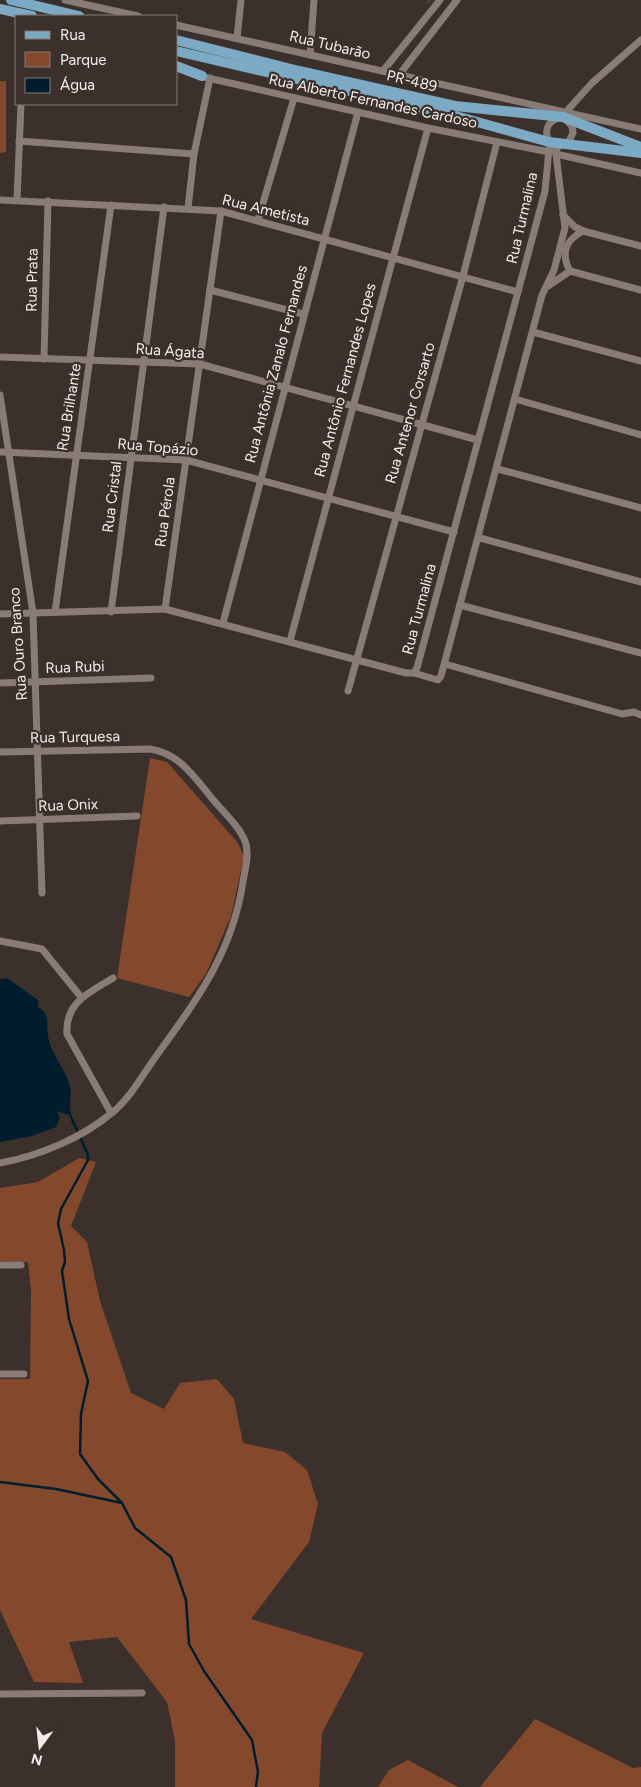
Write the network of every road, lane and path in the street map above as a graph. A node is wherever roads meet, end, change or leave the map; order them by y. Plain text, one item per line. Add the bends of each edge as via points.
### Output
1 (11, 0) edge
2 (65, 0) edge
3 (241, 0) edge
4 (314, 0) edge
5 (457, 0) edge
6 (435, 2) edge
7 (0, 9) edge
8 (22, 15) edge
9 (75, 15) edge
10 (133, 15) edge
11 (178, 25) edge
12 (237, 38) junction
13 (641, 40) edge
14 (178, 41) edge
15 (178, 51) edge
16 (310, 55) junction
17 (178, 67) edge
18 (178, 71) edge
19 (383, 71) junction
20 (399, 75) junction
21 (206, 77) junction
22 (294, 98) junction
23 (21, 105) edge
24 (358, 112) junction
25 (564, 114) junction
26 (428, 128) junction
27 (641, 128) edge
28 (20, 141) junction
29 (497, 142) junction
30 (641, 147) edge
31 (555, 149) junction
32 (641, 153) edge
33 (194, 154) junction
34 (641, 173) edge
35 (0, 200) edge
36 (16, 200) junction
37 (48, 201) junction
38 (111, 205) junction
39 (164, 207) junction
40 (188, 208) junction
41 (221, 211) junction
42 (563, 215) junction
43 (258, 220) junction
44 (583, 231) junction
45 (324, 238) junction
46 (641, 246) edge
47 (393, 257) junction
48 (570, 271) junction
49 (463, 276) junction
50 (546, 288) junction
51 (210, 290) junction
52 (641, 290) edge
53 (518, 292) junction
54 (303, 314) junction
55 (533, 332) junction
56 (0, 357) edge
57 (44, 359) junction
58 (91, 360) junction
59 (641, 361) edge
60 (143, 362) junction
61 (200, 364) junction
62 (284, 387) junction
63 (0, 395) edge
64 (515, 400) junction
65 (352, 406) junction
66 (421, 424) junction
67 (641, 435) edge
68 (478, 440) junction
69 (4, 452) edge
70 (76, 455) junction
71 (131, 457) junction
72 (186, 460) junction
73 (498, 469) junction
74 (259, 479) junction
75 (328, 497) junction
76 (641, 508) edge
77 (396, 516) junction
78 (454, 532) junction
79 (480, 538) junction
80 (641, 582) edge
81 (460, 605) junction
82 (165, 608) junction
83 (55, 612) junction
84 (111, 612) junction
85 (0, 614) edge
86 (33, 614) junction
87 (223, 623) junction
88 (290, 641) junction
89 (641, 645) edge
90 (640, 653) edge
91 (357, 659) junction
92 (445, 664) junction
93 (414, 673) junction
94 (151, 678) dead end
95 (0, 683) edge
96 (35, 683) junction
97 (348, 691) dead end
98 (641, 715) edge
99 (0, 752) edge
100 (38, 752) junction
101 (136, 816) dead end
102 (40, 820) junction
103 (0, 821) edge
104 (42, 893) dead end
105 (0, 941) edge
106 (113, 978) dead end
107 (81, 998) junction
108 (111, 1113) junction
109 (0, 1163) edge
110 (0, 1265) edge
111 (21, 1266) dead end
112 (0, 1374) edge
113 (24, 1374) dead end
114 (142, 1693) dead end
115 (0, 1694) edge

1 - 9 main road
2 - 10 street
3 - 12 street
4 - 16 street
5 - 20 street
6 - 19 street
7 - 8 main road
11 - 12 street, Rua Tubarão
12 - 16 street, Rua Tubarão
13 - 25 street via 592,83
14 - 25 main road, PR-489 / PR-489 via 455,106
15 - 31 main road, PR-489 / PR-489 via 452,115
16 - 19 street, Rua Tubarão
17 - 21 main road
18 - 21 street, Rua Alberto Fernandes Cardoso
19 - 20 street, Rua Tubarão
20 - 25 street, Rua Tubarão
21 - 22 street, Rua Alberto Fernandes Cardoso
21 - 33 street
22 - 24 street, Rua Alberto Fernandes Cardoso
22 - 43 street
23 - 28 street
24 - 26 street, Rua Alberto Fernandes Cardoso
24 - 45 street, Rua Antônia Zanalo Fernandes
25 - 27 street, Rua Tubarão
25 - 30 main road, PR-489 / PR-489
25 - 31 street via 573,128 571,138
25 - 31 street via 547,126 546,133
26 - 29 street, Rua Alberto Fernandes Cardoso
26 - 47 street, Rua Antônio Fernandes Lopes
28 - 33 street
28 - 36 street
29 - 31 street, Rua Alberto Fernandes Cardoso
29 - 49 street, Rua Antenor Corsarto
31 - 32 main road, PR-489 / PR-489
31 - 34 street, Rua Alberto Fernandes Cardoso
31 - 42 street
31 - 53 street, Rua Turmalina
33 - 40 street
35 - 36 street, Rua Ametista
36 - 37 street, Rua Ametista
37 - 38 street, Rua Ametista
37 - 57 street, Rua Prata
38 - 39 street, Rua Ametista
38 - 58 street, Rua Brilhante
39 - 40 street, Rua Ametista
39 - 60 street, Rua Cristal
40 - 41 street, Rua Ametista
41 - 43 street, Rua Ametista
41 - 51 street, Rua Pérola
42 - 44 street
42 - 50 street via 565,228 561,247
43 - 45 street, Rua Ametista
44 - 46 street
44 - 48 street via 571,237 566,248
45 - 47 street, Rua Ametista
45 - 54 street, Rua Antônia Zanalo Fernandes
47 - 49 street, Rua Ametista
47 - 65 street, Rua Antônio Fernandes Lopes
48 - 50 street
48 - 52 street
49 - 53 street, Rua Ametista
49 - 66 street, Rua Antenor Corsarto
50 - 55 street
51 - 54 street
51 - 61 street, Rua Pérola
53 - 68 street, Rua Turmalina
54 - 62 street, Rua Antônia Zanalo Fernandes
55 - 59 street
55 - 64 street
56 - 57 street, Rua Ágata
57 - 58 street, Rua Ágata
58 - 60 street, Rua Ágata
58 - 70 street, Rua Brilhante
60 - 61 street, Rua Ágata
60 - 71 street, Rua Cristal
61 - 62 street, Rua Ágata
61 - 72 street, Rua Pérola
62 - 65 street, Rua Ágata
62 - 74 street, Rua Antônia Zanalo Fernandes
63 - 69 street, Rua Ouro Branco
64 - 67 street
64 - 73 street
65 - 66 street, Rua Ágata
65 - 75 street, Rua Antônio Fernandes Lopes
66 - 68 street, Rua Ágata
66 - 77 street, Rua Antenor Corsarto
68 - 78 street, Rua Turmalina
69 - 70 street, Rua Topázio
69 - 86 street, Rua Ouro Branco
70 - 71 street, Rua Topázio
70 - 83 street, Rua Brilhante
71 - 72 street, Rua Topázio
71 - 84 street, Rua Cristal
72 - 74 street, Rua Topázio
72 - 82 street, Rua Pérola
73 - 76 street
73 - 79 street
74 - 75 street, Rua Topázio
74 - 87 street, Rua Antônia Zanalo Fernandes
75 - 77 street, Rua Topázio
75 - 88 street, Rua Antônio Fernandes Lopes
77 - 78 street, Rua Topázio
77 - 91 street, Rua Antenor Corsarto
78 - 93 street, Rua Turmalina
79 - 80 street
79 - 81 street
81 - 90 street
81 - 92 street
82 - 84 street, Rua Turmalina
82 - 87 street, Rua Turmalina
83 - 84 street, Rua Turmalina
83 - 86 street, Rua Turmalina
85 - 86 street, Rua Turmalina
86 - 96 street, Rua Ouro Branco
87 - 88 street, Rua Turmalina
88 - 91 street, Rua Turmalina
89 - 90 street
91 - 93 street, Rua Turmalina
91 - 97 street, Rua Antenor Corsarto
92 - 93 street via 438,680
92 - 98 street via 622,714 634,712
94 - 96 street, Rua Rubi
95 - 96 street, Rua Rubi
96 - 100 street, Rua Ouro Branco
99 - 100 street, Rua Turquesa
100 - 102 street, Rua Ouro Branco
100 - 108 street, Rua Turquesa via 150,749 172,755 244,838 247,858 237,915 213,974 136,1085
101 - 102 street, Rua Onix
102 - 103 street, Rua Onix
102 - 104 street, Rua Ouro Branco
105 - 107 street via 42,949
106 - 107 street
107 - 108 street via 66,1020 67,1034
108 - 109 street, Rua Turquesa via 41,1152
110 - 111 street
112 - 113 street
114 - 115 street

